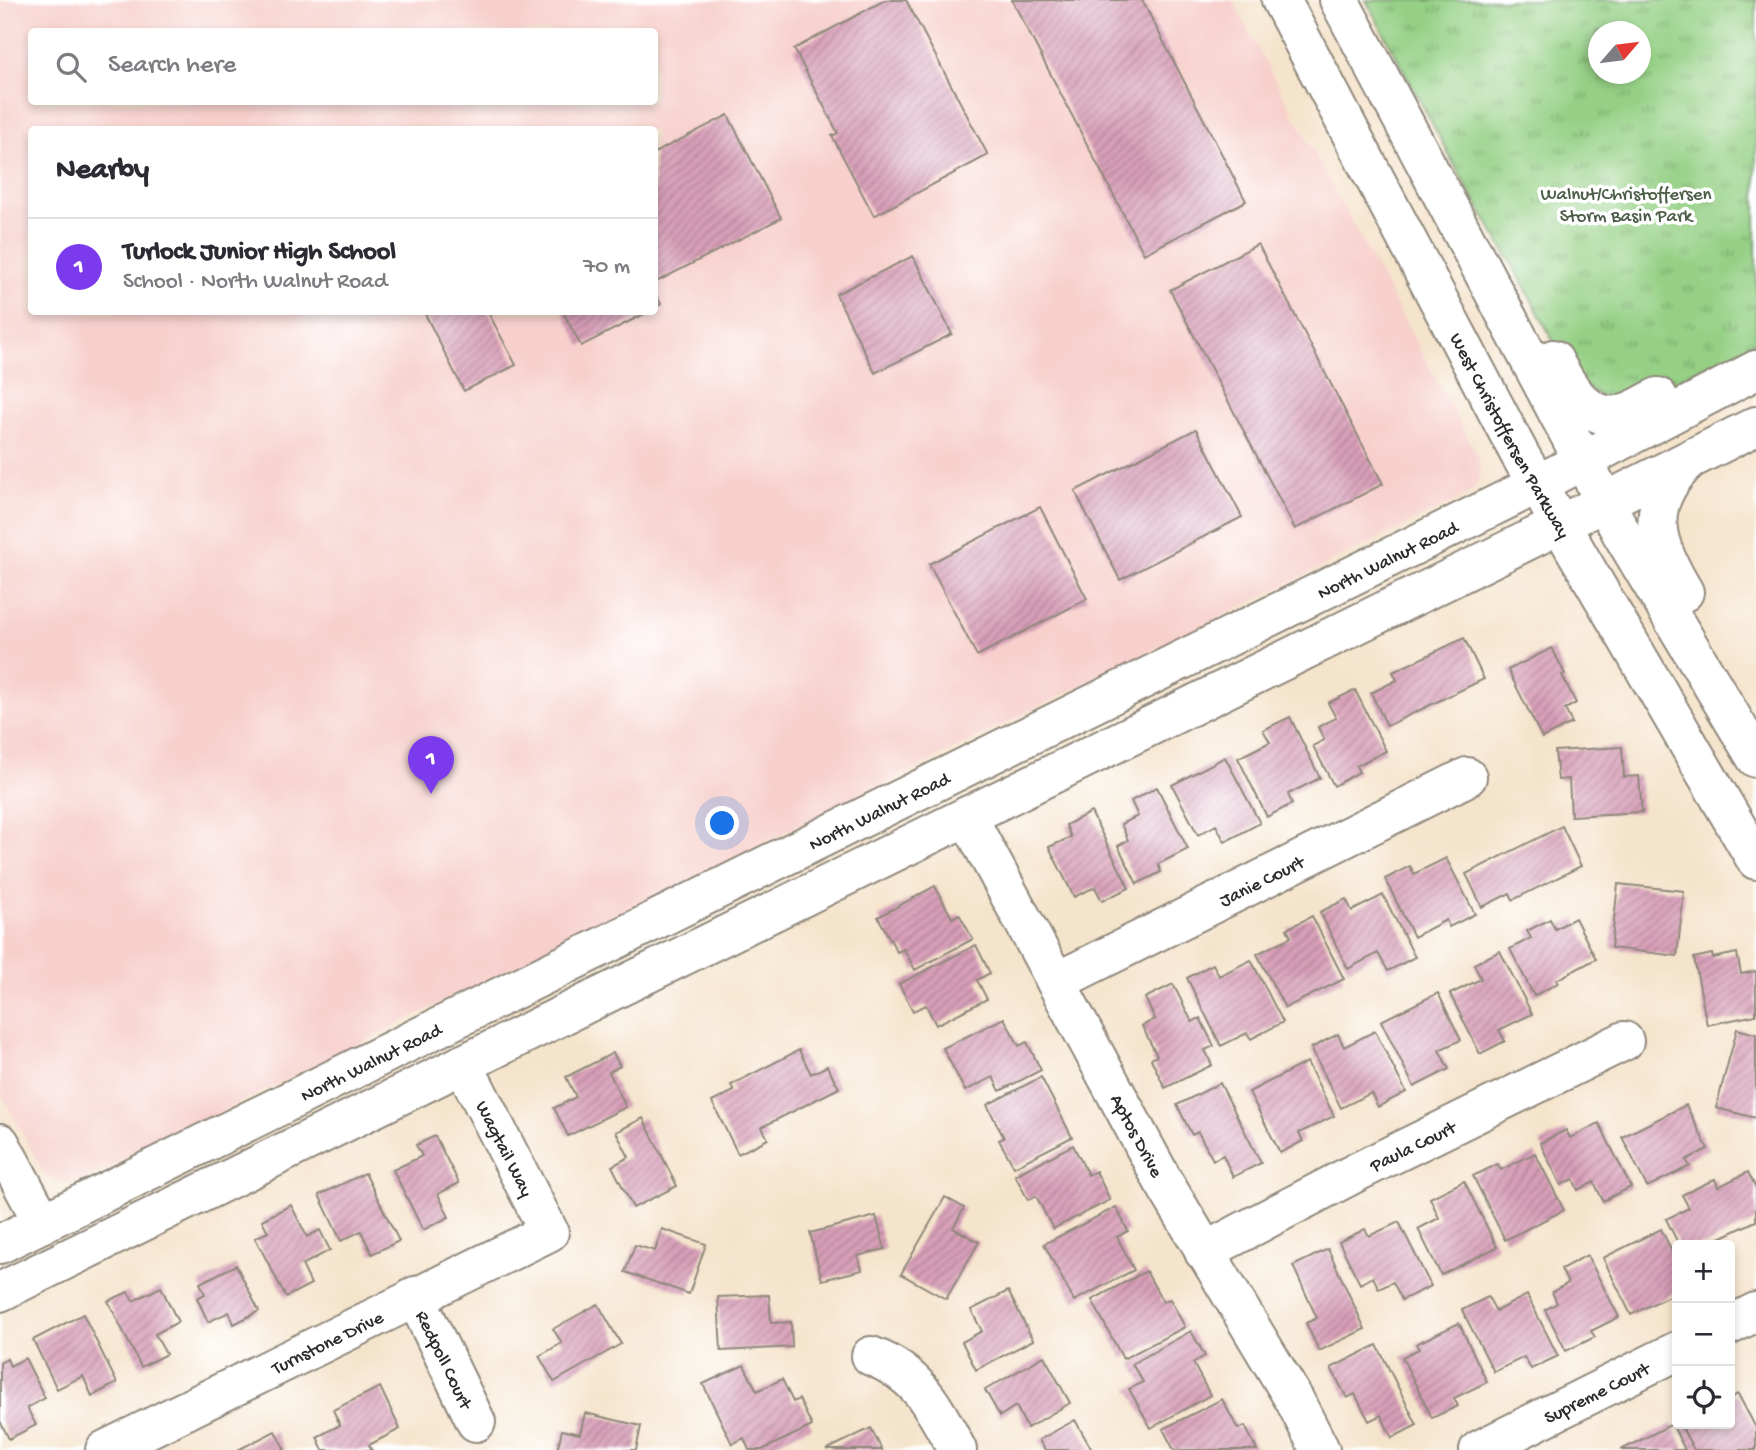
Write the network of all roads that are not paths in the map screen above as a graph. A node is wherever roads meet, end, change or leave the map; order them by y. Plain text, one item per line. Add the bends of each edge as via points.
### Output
1 (1282, 0) edge
2 (1339, 0) edge
3 (1463, 233) junction
4 (1756, 346) edge
5 (1756, 370) edge
6 (1756, 426) edge
7 (1692, 458) junction
8 (1582, 461) junction
9 (1536, 485) junction
10 (1605, 503) junction
11 (1559, 526) junction
12 (1756, 715) edge
13 (1756, 758) edge
14 (1467, 776) dead end
15 (967, 816) junction
16 (1756, 860) edge
17 (1056, 982) junction
18 (1624, 1041) dead end
19 (463, 1064) junction
20 (0, 1143) edge
21 (43, 1223) junction
22 (550, 1232) joint
23 (0, 1244) edge
24 (1203, 1252) junction
25 (0, 1293) edge
26 (415, 1296) junction
27 (1756, 1312) edge
28 (1735, 1322) edge
29 (1672, 1354) edge
30 (871, 1356) dead end
31 (477, 1422) dead end
32 (125, 1446) edge
33 (957, 1450) edge
34 (1320, 1450) edge
35 (1479, 1450) edge

1 - 9 street, West Christoffersen Parkway
2 - 3 street
3 - 4 street via 1512,282 1563,380 1580,401 1597,412 1610,416 1633,410
3 - 8 street
5 - 8 street, North Walnut Road
6 - 7 street
7 - 10 street
7 - 12 street via 1662,498 1657,526 1661,547
8 - 9 street, North Walnut Road
8 - 10 street
9 - 11 street, West Christoffersen Parkway
9 - 21 street, North Walnut Road
10 - 11 street
10 - 13 street
11 - 15 street
11 - 16 street, West Christoffersen Parkway
14 - 17 street, Janie Court
15 - 17 street, Aptos Drive
15 - 19 street
17 - 24 street, Aptos Drive
18 - 24 street, Paula Court
19 - 22 street, Wagtail Way
19 - 25 street
20 - 21 street
21 - 23 street, North Walnut Road
22 - 26 street, Turnstone Drive
24 - 34 street, Aptos Drive
26 - 31 street, Redpoll Court
26 - 32 street, Turnstone Drive
27 - 28 street
29 - 35 street, Supreme Court
30 - 33 street via 912,1379 936,1409

